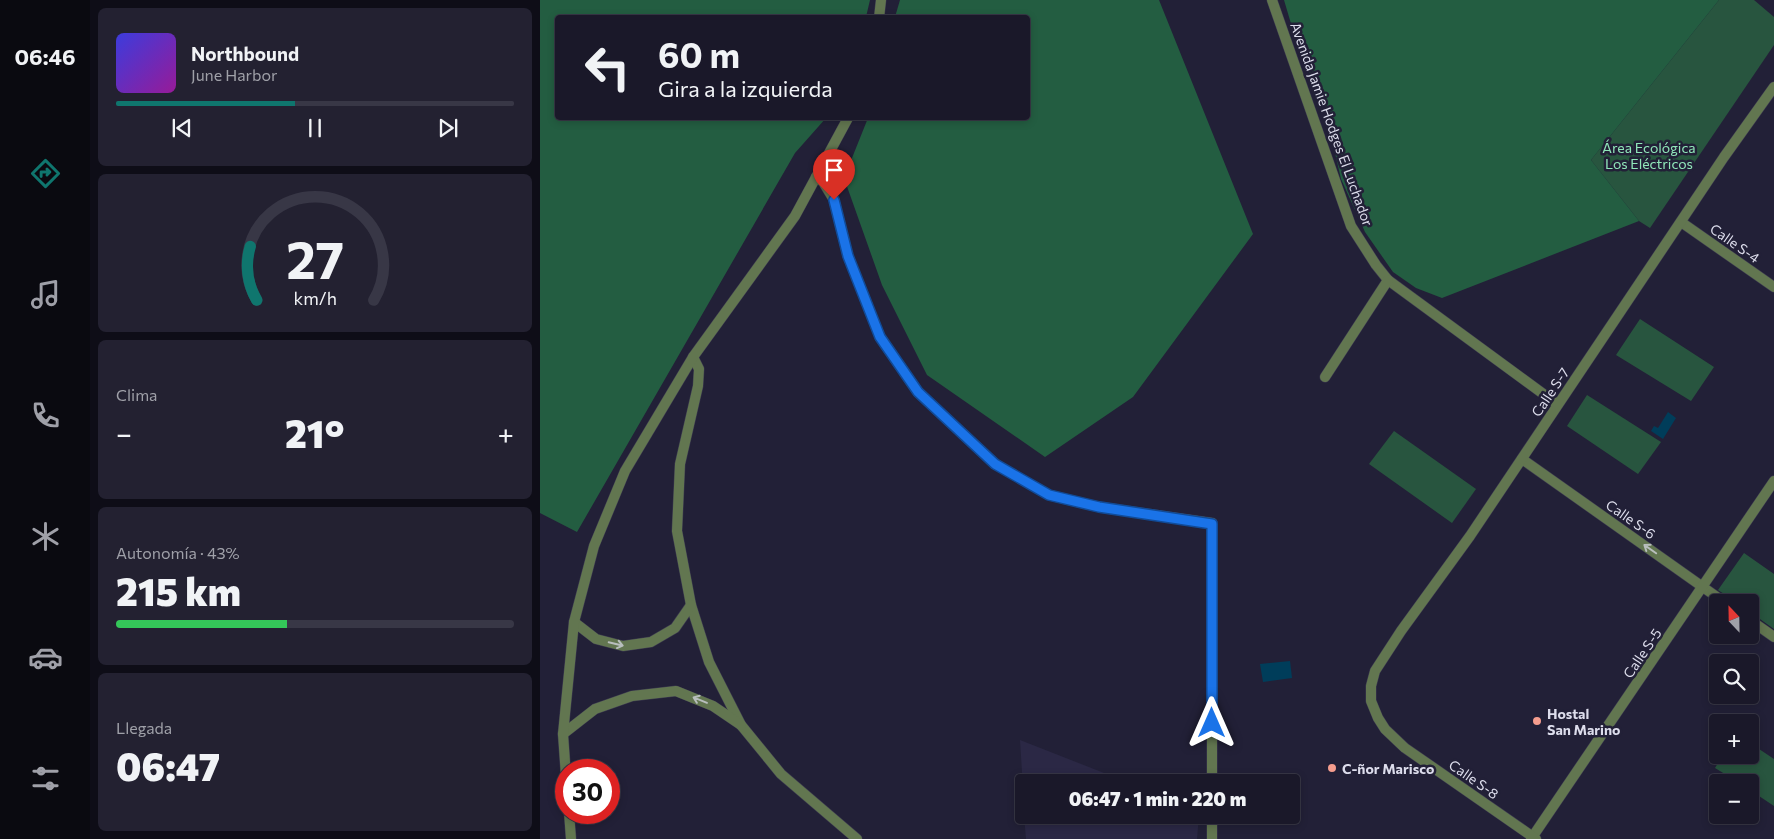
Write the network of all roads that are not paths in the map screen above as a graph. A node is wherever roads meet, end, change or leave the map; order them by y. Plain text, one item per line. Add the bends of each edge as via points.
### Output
1 (881, 0) edge
2 (1272, 0) edge
3 (879, 15) edge
4 (1774, 87) edge
5 (847, 120) edge
6 (816, 176) junction
7 (1681, 222) junction
8 (1388, 280) junction
9 (1774, 287) edge
10 (693, 357) junction
11 (1325, 376) dead end
12 (1557, 404) junction
13 (1522, 459) junction
14 (1774, 481) edge
15 (1703, 587) junction
16 (1713, 594) edge
17 (691, 605) junction
18 (574, 622) junction
19 (1759, 626) edge
20 (1774, 637) edge
21 (1378, 718) joint
22 (741, 725) junction
23 (563, 734) junction
24 (565, 759) edge
25 (1212, 774) edge
26 (570, 824) edge
27 (1212, 824) edge
28 (1533, 838) edge
29 (571, 839) edge
30 (858, 839) edge
31 (1212, 839) edge

1 - 3 street
2 - 8 street, Avenida Jamie Hodges El Luchador via 1351,226
4 - 7 street, Calle S-7
5 - 6 street
6 - 10 street via 795,216
6 - 25 street via 834,200 848,256 880,337 918,392 995,464 1049,495 1099,507 1212,524
7 - 9 street, Calle S-4
7 - 12 street, Calle S-7
8 - 11 street
8 - 12 street
10 - 17 street via 699,369 698,386 680,464 677,531
10 - 18 street via 625,470 594,546
12 - 13 street, Calle S-7
15 -> 13 street, Calle S-6
13 - 21 street, Calle S-7 via 1375,671 1371,701
14 - 15 street, Calle S-5
15 - 16 street, Calle S-6
15 - 28 street, Calle S-5
18 -> 17 street via 596,639 623,646 633,645 651,642 675,628
17 - 22 street via 709,662
18 - 23 street
19 - 20 street
21 - 28 street, Calle S-8 via 1405,748
22 -> 23 street via 713,706 676,691 632,696 595,709
22 - 30 street via 781,774
23 - 24 street
26 - 29 street
27 - 31 street

